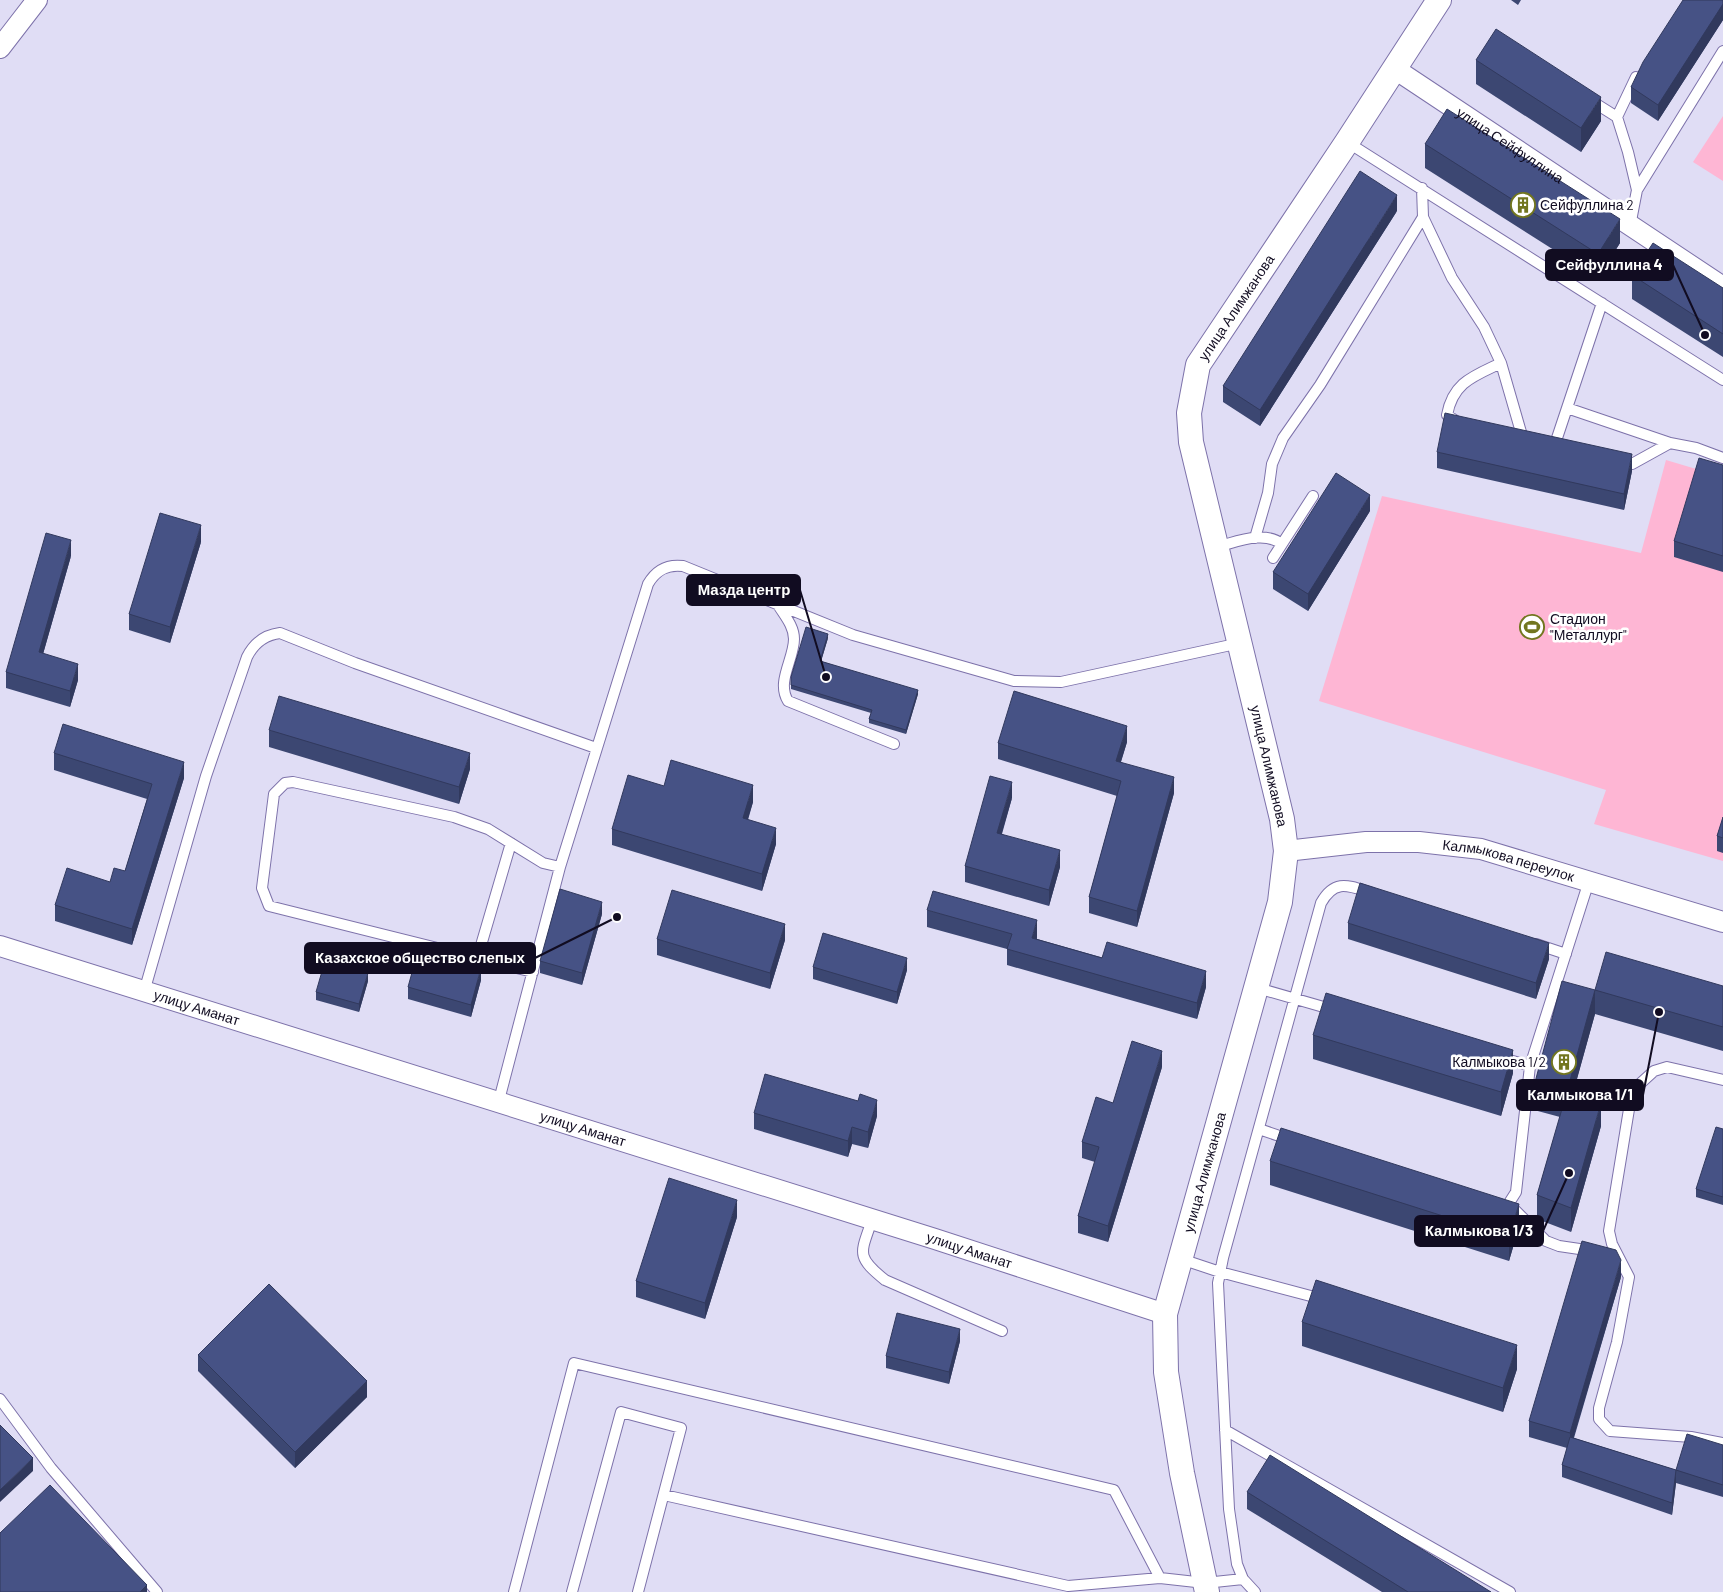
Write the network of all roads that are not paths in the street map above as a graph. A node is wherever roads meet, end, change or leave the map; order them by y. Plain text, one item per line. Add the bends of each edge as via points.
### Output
1 (37, 0) edge
2 (1439, 0) edge
3 (0, 48) edge
4 (1723, 51) edge
5 (1395, 69) junction
6 (1639, 71) edge
7 (1581, 94) edge
8 (1617, 118) junction
9 (1347, 142) junction
10 (1422, 188) junction
11 (1637, 190) junction
12 (1423, 217) junction
13 (1630, 226) junction
14 (1723, 287) edge
15 (1602, 303) junction
16 (1501, 363) junction
17 (1723, 380) edge
18 (1567, 408) junction
19 (1463, 426) edge
20 (1523, 439) edge
21 (1670, 443) junction
22 (1555, 447) edge
23 (1723, 458) edge
24 (1612, 460) edge
25 (1313, 496) dead end
26 (1255, 538) junction
27 (1282, 544) junction
28 (1216, 547) junction
29 (1273, 558) dead end
30 (777, 603) junction
31 (1240, 642) junction
32 (894, 744) dead end
33 (596, 748) junction
34 (512, 843) junction
35 (1286, 851) junction
36 (560, 867) junction
37 (1589, 881) junction
38 (1381, 896) edge
39 (1723, 922) edge
40 (1529, 942) edge
41 (0, 946) edge
42 (1566, 954) junction
43 (477, 959) junction
44 (533, 972) junction
45 (1254, 987) junction
46 (144, 992) junction
47 (1296, 999) junction
48 (1342, 1012) edge
49 (1492, 1055) edge
50 (1530, 1066) junction
51 (1723, 1080) edge
52 (498, 1104) junction
53 (1259, 1129) junction
54 (1306, 1145) edge
55 (1508, 1203) junction
56 (1486, 1204) edge
57 (872, 1220) junction
58 (1618, 1257) junction
59 (1181, 1259) junction
60 (1220, 1272) junction
61 (1334, 1302) edge
62 (1165, 1314) junction
63 (1002, 1331) dead end
64 (0, 1399) edge
65 (1225, 1430) junction
66 (1723, 1443) edge
67 (664, 1495) junction
68 (1160, 1578) junction
69 (1242, 1579) junction
70 (1206, 1587) edge
71 (157, 1592) edge
72 (514, 1592) edge
73 (572, 1592) edge
74 (638, 1592) edge
75 (1255, 1592) edge
76 (1510, 1592) edge

1 - 3 street
2 - 5 street, улица Алимжанова
4 - 11 lane
5 - 9 street, улица Алимжанова
5 - 13 street, улица Сейфуллина
6 - 8 lane
7 - 8 lane
8 - 11 lane
9 - 10 lane
9 - 28 street, улица Алимжанова via 1198,365 1189,413 1191,442
10 - 12 lane
10 - 15 lane
11 - 13 lane
12 - 16 lane via 1452,278 1484,327
12 - 26 lane via 1284,438 1272,464 1268,493
13 - 14 street, улица Сейфуллина
15 - 17 lane
15 - 18 lane
16 - 19 lane via 1464,381 1449,404 1447,414
16 - 20 lane
18 - 21 lane
18 - 22 lane
21 - 23 lane
21 - 24 lane via 1632,464
25 - 27 lane
26 - 27 lane via 1274,538
26 - 28 lane
27 - 29 lane
28 - 31 street, улица Алимжанова
30 - 31 lane via 854,635 1014,680 1040,683 1061,682
30 - 32 lane via 792,627 794,638 783,688 788,701
30 - 33 lane via 682,566 669,565 656,574 648,584
31 - 35 street, улица Алимжанова via 1282,819
33 - 36 lane
33 - 46 lane via 355,663 280,633 270,635 252,647 247,657 206,776
34 - 36 lane via 543,863
34 - 43 lane
34 - 43 lane via 488,829 454,817 293,782 285,783 274,794 262,888 269,906
35 - 37 street, Калмыкова переулок via 1366,842 1419,842 1481,849
35 - 45 street, улица Алимжанова via 1280,902
36 - 44 lane
37 - 39 street, Калмыкова переулок
37 - 42 lane
38 - 47 lane via 1344,885 1326,894
40 - 42 lane
41 - 46 street, улицу Аманат
42 - 50 lane
43 - 44 lane
44 - 52 lane
45 - 47 lane
45 - 59 street, улица Алимжанова
46 - 52 street, улицу Аманат
47 - 48 lane
47 - 53 lane
49 - 50 lane
50 - 55 lane via 1516,1192
51 - 58 lane via 1667,1067 1654,1071 1632,1091 1609,1231
52 - 57 street, улицу Аманат
53 - 54 lane
53 - 60 lane
55 - 56 lane via 1498,1207
55 - 58 lane via 1546,1241
57 - 62 street, улицу Аманат
57 - 63 lane via 862,1252 865,1263 874,1271 885,1280
58 - 66 lane via 1629,1277 1598,1408 1599,1419 1610,1431 1691,1437
59 - 60 lane
59 - 62 street, улица Алимжанова
60 - 61 lane
60 - 65 lane via 1217,1302
62 - 70 street, улица Алимжанова via 1166,1372 1182,1473
64 - 71 lane via 51,1468
65 - 69 lane via 1230,1509
65 - 76 lane
67 - 68 lane via 1068,1586
67 - 73 lane via 681,1428 620,1412
67 - 74 lane
68 - 70 lane
68 - 72 lane via 1114,1490 574,1363
69 - 70 lane
69 - 75 lane

